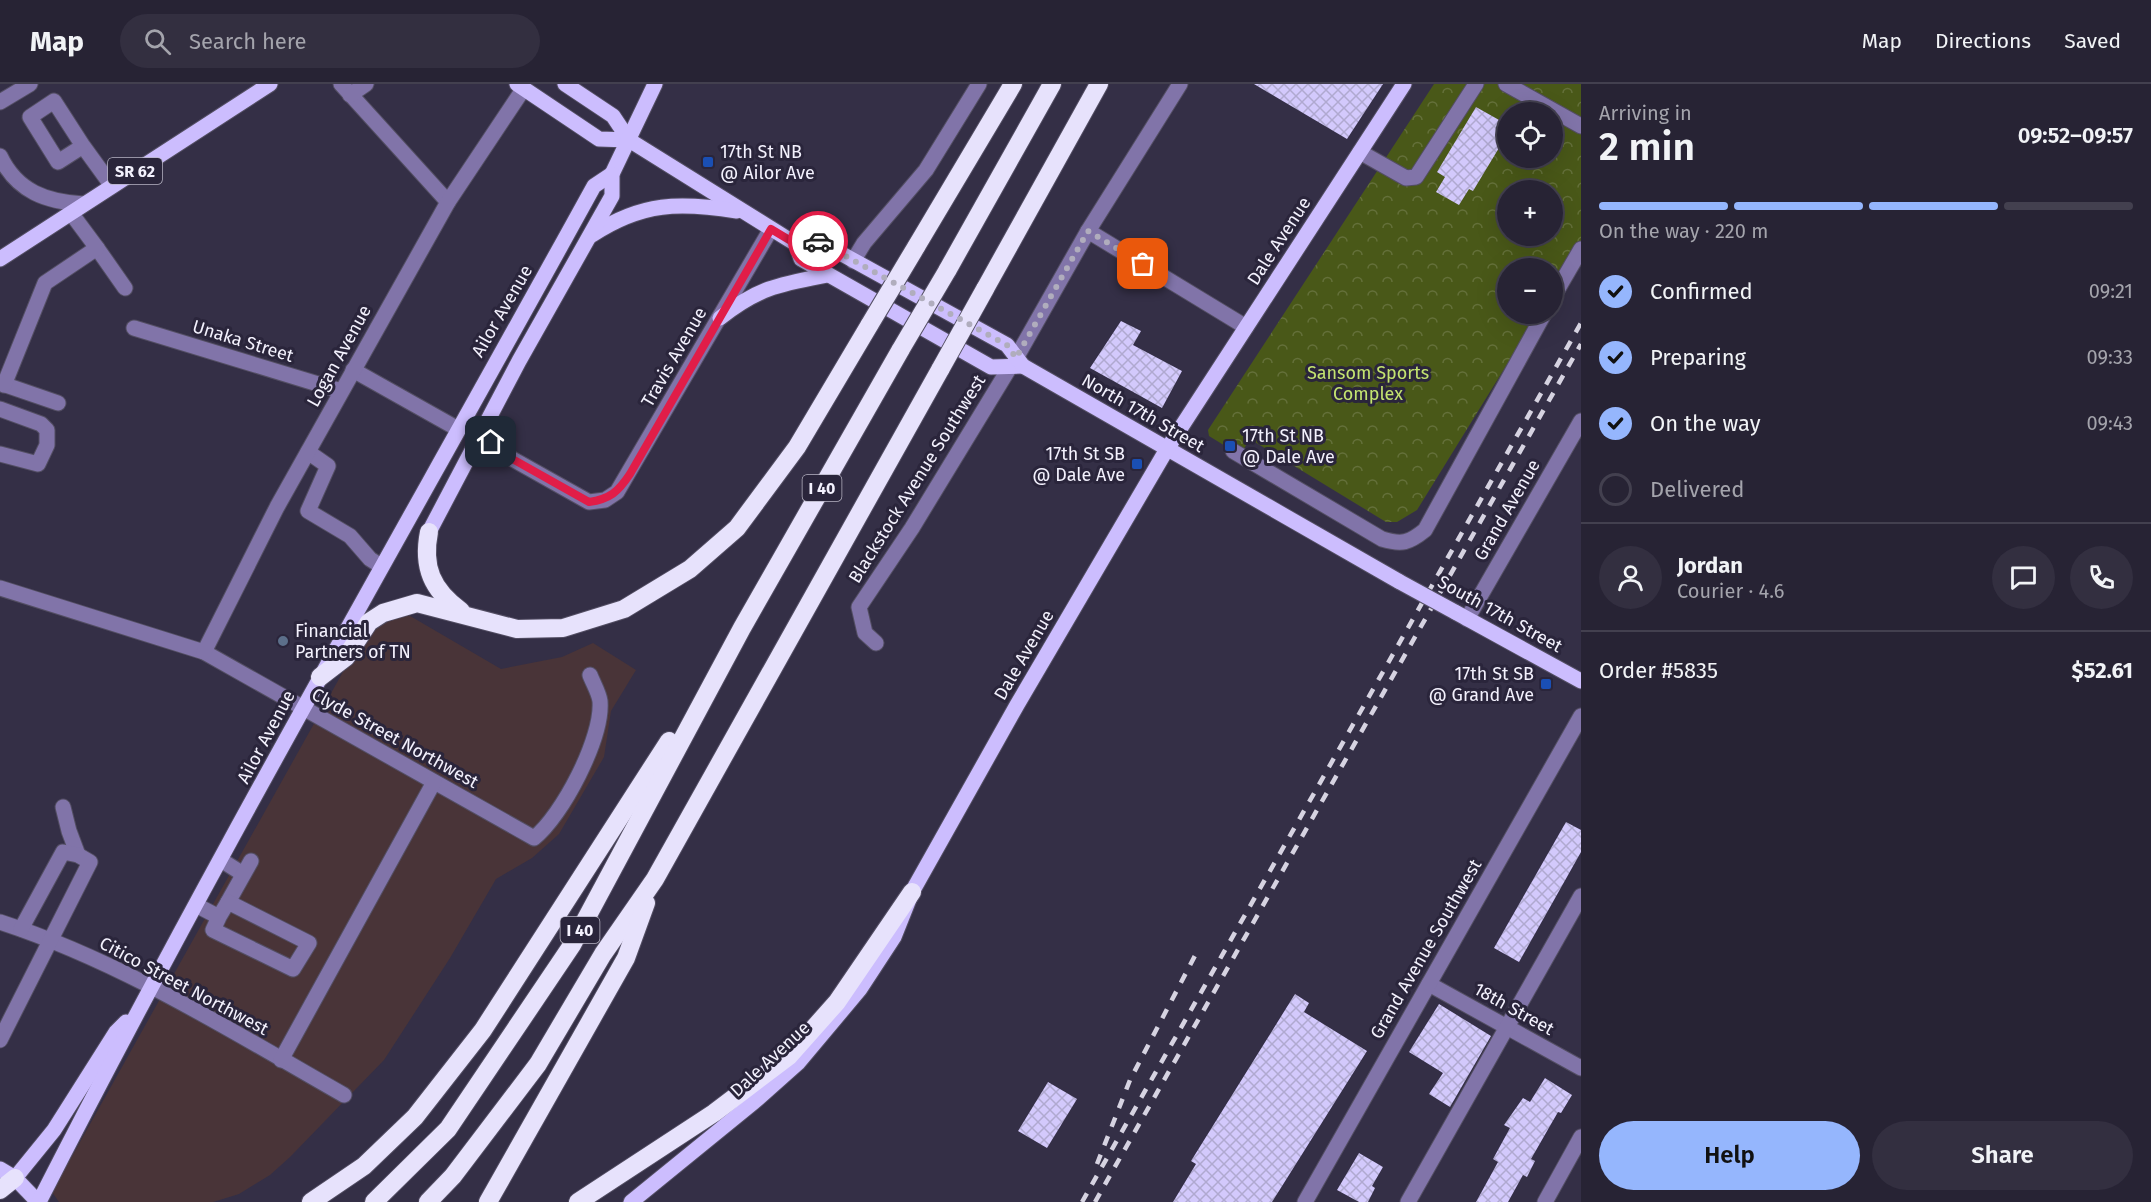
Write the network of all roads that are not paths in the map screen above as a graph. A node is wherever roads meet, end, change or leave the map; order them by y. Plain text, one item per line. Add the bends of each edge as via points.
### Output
1 (270, 84) edge
2 (366, 84) edge
3 (565, 84) edge
4 (655, 84) edge
5 (979, 84) edge
6 (1013, 84) edge
7 (1052, 84) edge
8 (1099, 84) edge
9 (1110, 84) edge
10 (1180, 84) edge
11 (1404, 84) edge
12 (1476, 84) edge
13 (1506, 84) edge
14 (29, 85) edge
15 (520, 86) edge
16 (346, 90) edge
17 (0, 102) edge
18 (42, 109) junction
19 (1581, 126) edge
20 (629, 140) junction
21 (82, 146) junction
22 (1360, 152) junction
23 (0, 156) edge
24 (612, 174) junction
25 (1043, 184) junction
26 (112, 186) junction
27 (448, 202) junction
28 (84, 204) junction
29 (743, 212) junction
30 (71, 213) junction
31 (771, 229) junction
32 (1088, 231) junction
33 (589, 237) junction
34 (796, 244) junction
35 (97, 248) junction
36 (1581, 249) edge
37 (0, 259) edge
38 (854, 261) junction
39 (828, 276) junction
40 (1563, 279) edge
41 (125, 288) dead end
42 (720, 318) junction
43 (1538, 324) edge
44 (1246, 327) junction
45 (134, 328) dead end
46 (1016, 364) junction
47 (353, 370) junction
48 (2, 384) edge
49 (341, 391) junction
50 (58, 403) dead end
51 (0, 409) edge
52 (1581, 421) edge
53 (458, 429) junction
54 (480, 432) junction
55 (1167, 450) junction
56 (1233, 451) dead end
57 (308, 452) junction
58 (0, 454) edge
59 (429, 532) joint
60 (381, 566) junction
61 (1400, 582) joint
62 (0, 588) edge
63 (1461, 615) junction
64 (470, 617) junction
65 (742, 628) junction
66 (876, 643) dead end
67 (204, 652) junction
68 (590, 675) dead end
69 (320, 677) junction
70 (1580, 679) edge
71 (303, 709) junction
72 (1581, 716) edge
73 (434, 782) junction
74 (63, 807) dead end
75 (78, 855) junction
76 (221, 860) junction
77 (655, 879) junction
78 (912, 892) junction
79 (1581, 896) edge
80 (228, 902) junction
81 (196, 905) junction
82 (219, 917) junction
83 (0, 922) edge
84 (21, 929) junction
85 (52, 939) junction
86 (1429, 984) junction
87 (152, 987) junction
88 (142, 1004) junction
89 (1506, 1027) junction
90 (0, 1040) edge
91 (281, 1060) junction
92 (1581, 1068) edge
93 (344, 1095) dead end
94 (1581, 1137) edge
95 (8, 1173) edge
96 (0, 1190) edge
97 (638, 1199) edge
98 (38, 1202) edge
99 (311, 1202) edge
100 (374, 1202) edge
101 (428, 1202) edge
102 (488, 1202) edge
103 (578, 1202) edge
104 (1305, 1202) edge
105 (1408, 1202) edge
106 (1545, 1202) edge

1 - 26 main road, SR 62
2 - 16 street
3 - 20 main road, North 17th Street via 613,116
4 - 20 main road, Ailor Avenue
5 - 38 street via 937,154 864,243
6 - 64 highway, bridge via 797,447 737,528 690,569 624,609 563,628 517,629
7 - 65 highway, I 40, bridge
8 - 25 highway, I 40
9 - 25 highway
10 - 32 street, Blackstock Avenue Southwest
11 - 22 main road, Dale Avenue
12 - 22 street via 1416,177 1401,176
13 - 19 street
14 - 17 street
14 - 18 street
15 - 20 main road via 599,139
15 - 27 street, Logan Avenue
16 - 27 street
18 - 21 street via 54,101
18 - 21 street via 30,117 58,162
20 - 24 main road, Ailor Avenue
20 - 29 main road, North 17th Street
21 - 26 street
22 - 44 main road, Dale Avenue
23 - 28 street via 11,176 30,192 62,203
24 - 33 main road, Ailor Avenue via 612,196
24 - 53 main road, Ailor Avenue via 594,186
25 - 77 highway, I 40, bridge
26 - 28 main road, SR 62
27 - 47 street, Logan Avenue
28 - 30 main road, SR 62
29 - 31 main road, North 17th Street
29 - 33 main road via 694,204 654,206 614,220
30 - 35 street
30 - 37 main road, SR 62
31 - 34 main road, North 17th Street
31 - 42 street, Travis Avenue
32 - 44 street
32 - 46 street, Blackstock Avenue Southwest
33 - 54 main road, Ailor Avenue
34 - 38 main road, North 17th Street via 813,238
34 - 39 main road, North 17th Street via 801,259
35 - 41 street
35 - 48 street via 45,283
36 - 40 street
38 - 46 main road, North 17th Street via 1007,345
39 - 42 main road via 785,282 762,290
39 - 46 main road, North 17th Street via 991,367
42 - 54 street, Travis Avenue via 630,474 617,492 605,500 589,502 579,497 500,452
43 - 56 street via 1425,530 1411,542 1399,544 1382,539
44 - 55 main road, Dale Avenue
45 - 49 street, Unaka Street
46 - 55 main road, North 17th Street
46 - 66 street, Blackstock Avenue Southwest via 859,607 865,633
47 - 49 street, Logan Avenue
47 - 53 street
48 - 50 street
49 - 57 street, Logan Avenue
51 - 58 street via 41,424 47,430 47,445 38,464
52 - 63 street, Grand Avenue
53 - 60 main road, Ailor Avenue
54 - 59 main road, Ailor Avenue
55 - 61 main road, North 17th Street
55 - 78 main road, Dale Avenue
57 - 60 street via 328,466 308,511 350,536
57 - 67 street, Logan Avenue
59 - 64 highway via 424,555 434,582 445,599
60 - 69 main road, Ailor Avenue
61 - 63 main road, South 17th Street, bridge
62 - 67 street, Clyde Street Northwest
63 - 70 main road, South 17th Street
64 - 69 highway via 417,603 383,613 369,622 346,657
65 - 99 highway via 483,1030 415,1117 364,1166
65 - 100 highway, I 40 via 572,945 448,1130
67 - 71 street, Clyde Street Northwest
68 - 73 street, Clyde Street Northwest via 600,701 590,755 548,827 534,838
69 - 71 main road, Ailor Avenue
71 - 73 street, Clyde Street Northwest
71 - 76 main road, Ailor Avenue
72 - 86 street, Grand Avenue Southwest
73 - 91 street
74 - 75 street
75 - 84 street via 63,852
75 - 85 street via 90,862
76 - 80 street via 247,867
76 - 81 main road, Ailor Avenue
77 - 101 highway, I 40 via 603,954 538,1064 453,1176
77 - 102 highway via 626,958
78 - 97 main road, Dale Avenue via 894,937 821,1038 754,1102
78 - 103 highway via 837,1002 789,1056 714,1113
79 - 89 street
80 - 82 street
80 - 82 street via 309,943 293,969 213,930
81 - 82 street
81 - 87 main road, Ailor Avenue
83 - 84 street, Citico Street Northwest
84 - 85 street, Citico Street Northwest
85 - 87 street, Citico Street Northwest
85 - 90 street
86 - 89 street, 18th Street
86 - 104 street, Grand Avenue Southwest
87 - 88 main road, Ailor Avenue
87 - 91 street, Citico Street Northwest
88 - 95 main road via 116,1032 54,1130
88 - 98 main road, Ailor Avenue
89 - 92 street, 18th Street
89 - 105 street
91 - 93 street, Citico Street Northwest
94 - 106 street
95 - 96 highway
95 - 98 main road

